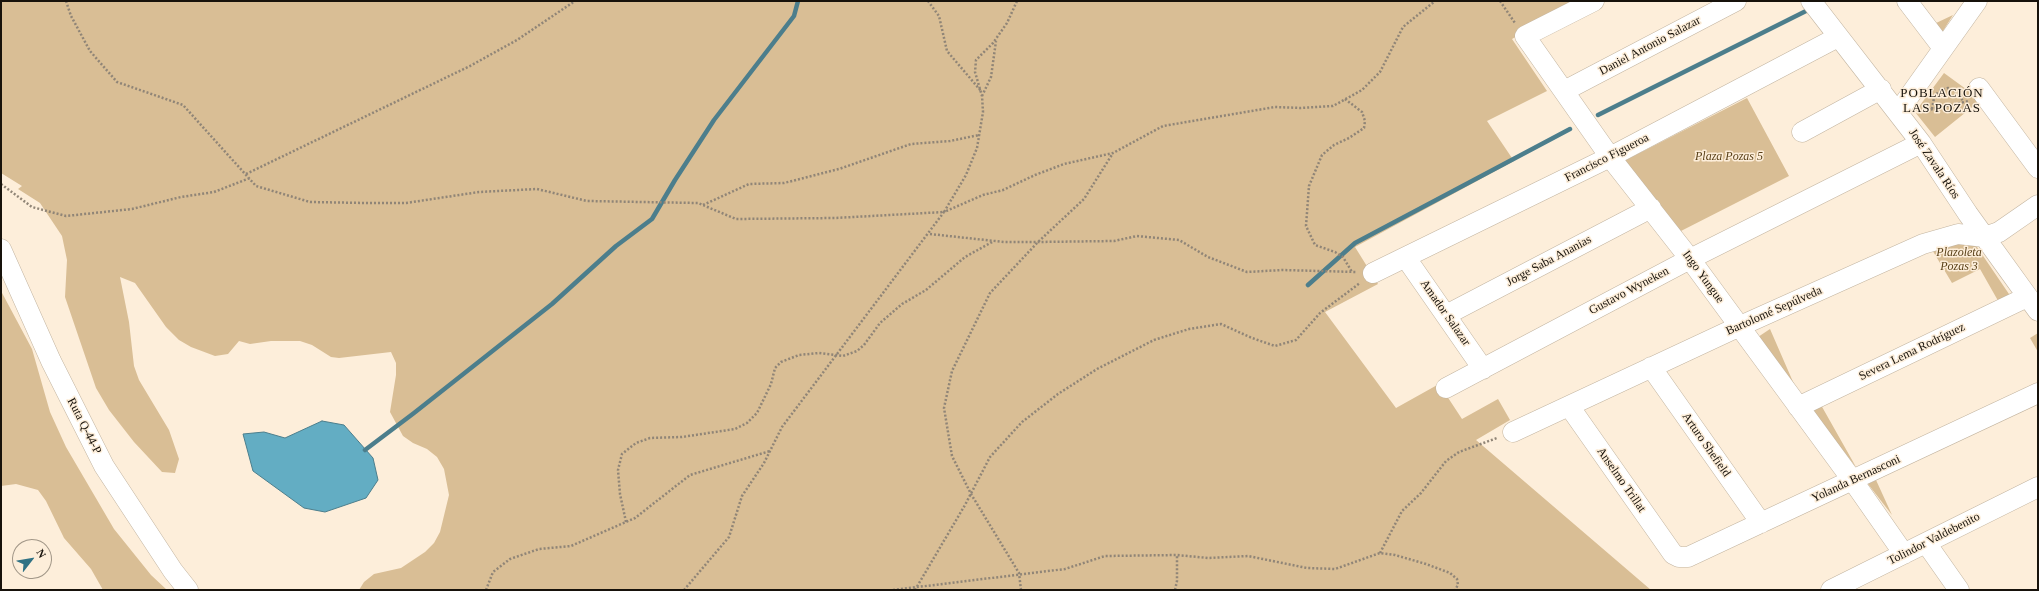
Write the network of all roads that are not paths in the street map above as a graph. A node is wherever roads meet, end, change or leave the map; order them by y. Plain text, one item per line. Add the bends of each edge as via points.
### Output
1 (1594, 1) edge
2 (1736, 1) edge
3 (1811, 1) edge
4 (1907, 1) edge
5 (1977, 1) edge
6 (1838, 37) junction
7 (1942, 48) junction
8 (1880, 90) junction
9 (1564, 91) junction
10 (1982, 91) road end
11 (1898, 112) junction
12 (1802, 132) dead end
13 (1921, 143) junction
14 (1610, 157) junction
15 (2038, 168) edge
16 (2038, 206) edge
17 (1651, 208) junction
18 (1985, 237) junction
19 (1, 249) edge
20 (1406, 258) junction
21 (1690, 259) junction
22 (1373, 273) road end
23 (2033, 304) edge
24 (1446, 315) junction
25 (1738, 327) junction
26 (1651, 367) junction
27 (1483, 369) junction
28 (1446, 388) dead end
29 (2038, 393) edge
30 (1569, 406) junction
31 (1798, 407) junction
32 (1513, 432) road end
33 (1853, 481) junction
34 (2038, 487) edge
35 (1761, 523) junction
36 (1926, 543) junction
37 (1673, 554) joint
38 (1904, 554) junction
39 (188, 590) edge
40 (1831, 590) edge
41 (1959, 590) edge

1 - 9 street, Ingo Yungue via 1525,36
2 - 9 street, Daniel Antonio Salazar
3 - 6 street, José Zavala Ríos
4 - 7 street
5 - 7 street
6 - 8 street, José Zavala Ríos
6 - 14 street, Francisco Figueroa
7 - 11 street
8 - 11 street, José Zavala Ríos
8 - 12 street
9 - 14 street, Ingo Yungue
10 - 15 street
11 - 13 street, José Zavala Ríos
13 - 18 street, José Zavala Ríos
13 - 21 street, Gustavo Wyneken
14 - 17 street, Ingo Yungue
14 - 20 street, Francisco Figueroa
16 - 18 street, Bartolomé Sepúlveda via 1999,232
17 - 21 street, Ingo Yungue
17 - 24 street, Jorge Saba Ananias
18 - 23 street, José Zavala Ríos
18 - 25 street, Bartolomé Sepúlveda via 1958,234 1923,244
19 - 39 street, Ruta Q-44-P via 51,361 104,466
20 - 22 street, Francisco Figueroa
20 - 24 street, Amador Salazar
21 - 25 street, Ingo Yungue
21 - 27 street, Gustavo Wyneken
23 - 31 street, Severa Lema Rodríguez
24 - 27 street, Amador Salazar
25 - 26 street, Bartolomé Sepúlveda
25 - 31 street, Ingo Yungue
26 - 30 street, Bartolomé Sepúlveda
26 - 35 street, Arturo Shefield
27 - 28 street, Gustavo Wyneken
29 - 33 street, Yolanda Bernasconi
30 - 32 street, Bartolomé Sepúlveda
30 - 37 street, Anselmo Trillat
31 - 33 street, Ingo Yungue
33 - 35 street, Yolanda Bernasconi
33 - 38 street, Ingo Yungue
34 - 36 street, Tolindor Valdebenito
35 - 37 street, Yolanda Bernasconi via 1688,557
36 - 38 street, Tolindor Valdebenito
36 - 41 street
38 - 40 street, Tolindor Valdebenito

